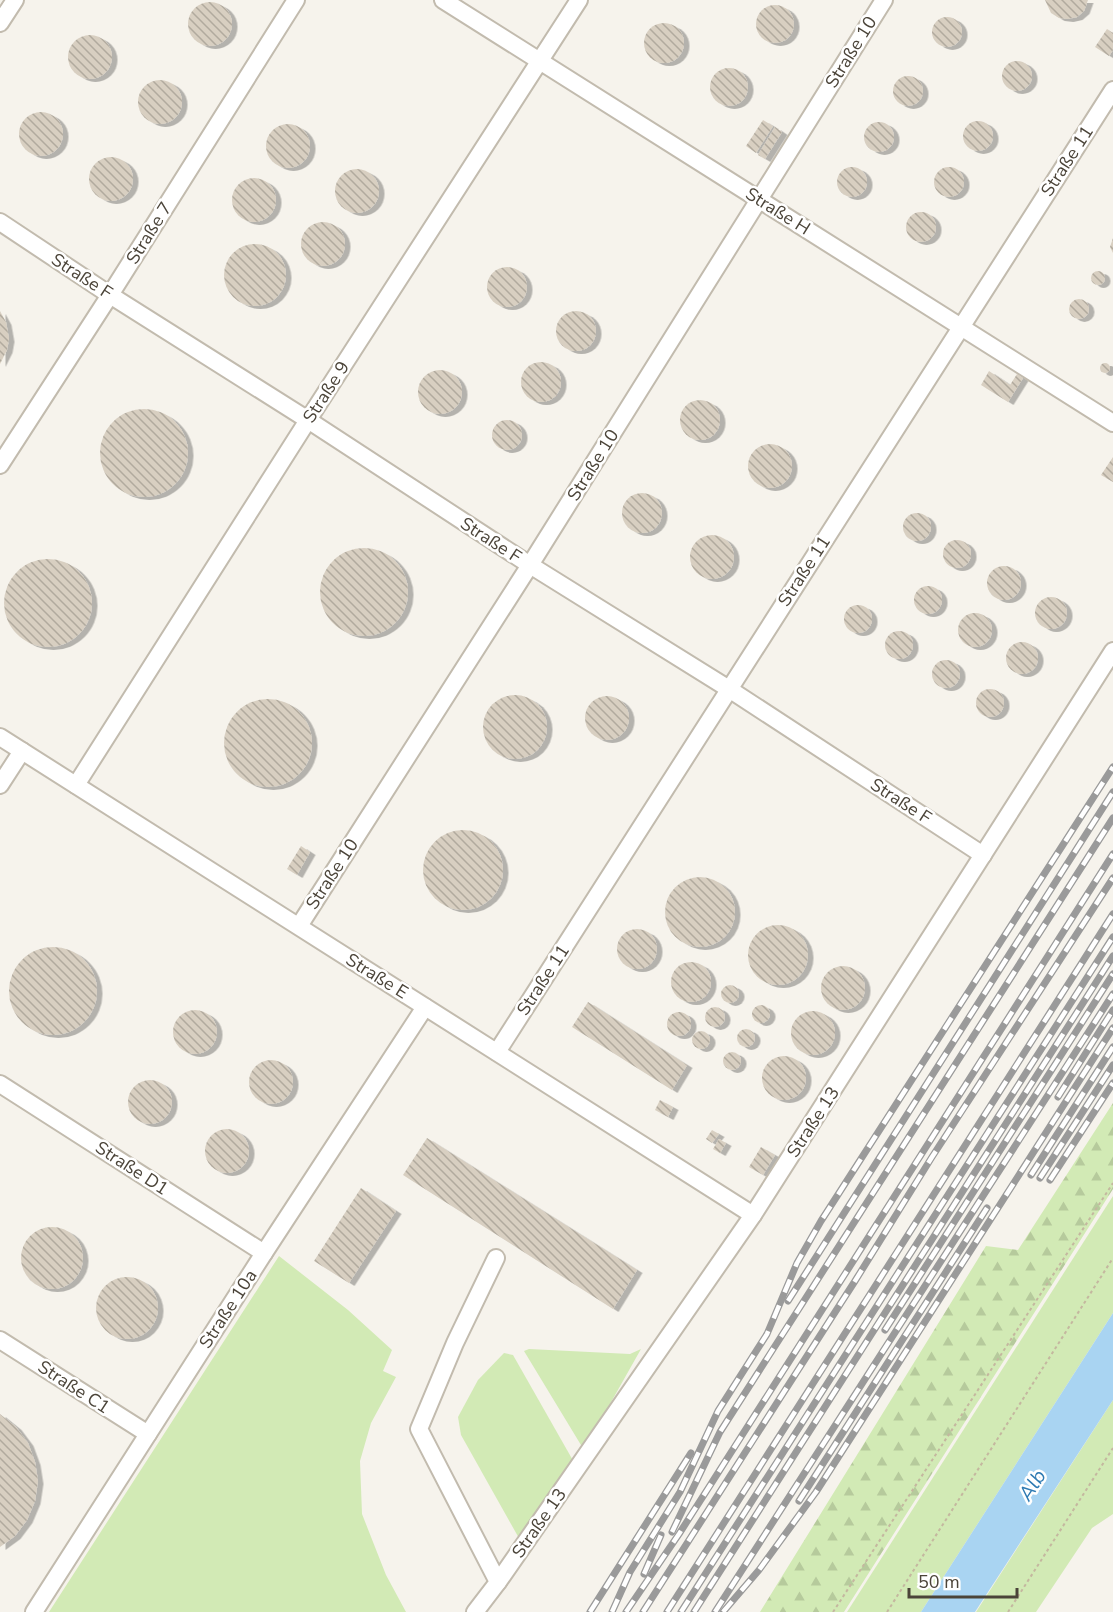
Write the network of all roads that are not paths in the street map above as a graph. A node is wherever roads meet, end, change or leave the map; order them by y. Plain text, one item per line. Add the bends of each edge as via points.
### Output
1 (15, 0) edge
2 (296, 0) edge
3 (443, 0) edge
4 (579, 0) edge
5 (884, 0) edge
6 (0, 24) edge
7 (539, 61) junction
8 (1113, 90) edge
9 (759, 200) junction
10 (0, 222) edge
11 (111, 295) junction
12 (961, 327) junction
13 (308, 420) junction
14 (1113, 423) edge
15 (0, 465) edge
16 (530, 566) junction
17 (1113, 651) edge
18 (729, 689) junction
19 (0, 737) edge
20 (22, 751) junction
21 (0, 785) edge
22 (76, 785) junction
23 (983, 855) junction
24 (298, 926) junction
25 (425, 1007) junction
26 (497, 1052) junction
27 (0, 1084) edge
28 (753, 1215) junction
29 (264, 1253) junction
30 (496, 1258) dead end
31 (0, 1340) edge
32 (148, 1434) junction
33 (498, 1582) junction
34 (34, 1612) edge
35 (475, 1612) edge

1 - 6 lane
2 - 11 lane, Straße 7
3 - 7 lane, Straße H
4 - 7 lane, Straße 9
5 - 9 lane, Straße 10
7 - 9 lane, Straße H
7 - 13 lane, Straße 9
8 - 12 lane, Straße 11
9 - 12 lane, Straße H
9 - 16 lane, Straße 10
10 - 11 lane, Straße F
11 - 13 lane, Straße F
11 - 15 lane, Straße 7
12 - 14 lane, Straße H
12 - 18 lane, Straße 11
13 - 16 lane, Straße F
13 - 22 lane, Straße 9
16 - 18 lane, Straße F
16 - 24 lane, Straße 10
17 - 23 lane, Straße 13
18 - 23 lane, Straße F
18 - 26 lane, Straße 11
19 - 20 lane, Straße E
20 - 21 lane
20 - 22 lane, Straße E
22 - 24 lane, Straße E
23 - 28 lane, Straße 13
24 - 25 lane, Straße E
25 - 26 lane, Straße E
25 - 29 lane, Straße 10a
26 - 28 lane, Straße E
27 - 29 lane, Straße D1
28 - 33 lane, Straße 13
29 - 32 lane, Straße 10a
30 - 33 lane via 419,1429
31 - 32 lane, Straße C1
32 - 34 lane, Straße 10a
33 - 35 lane, Straße 13

